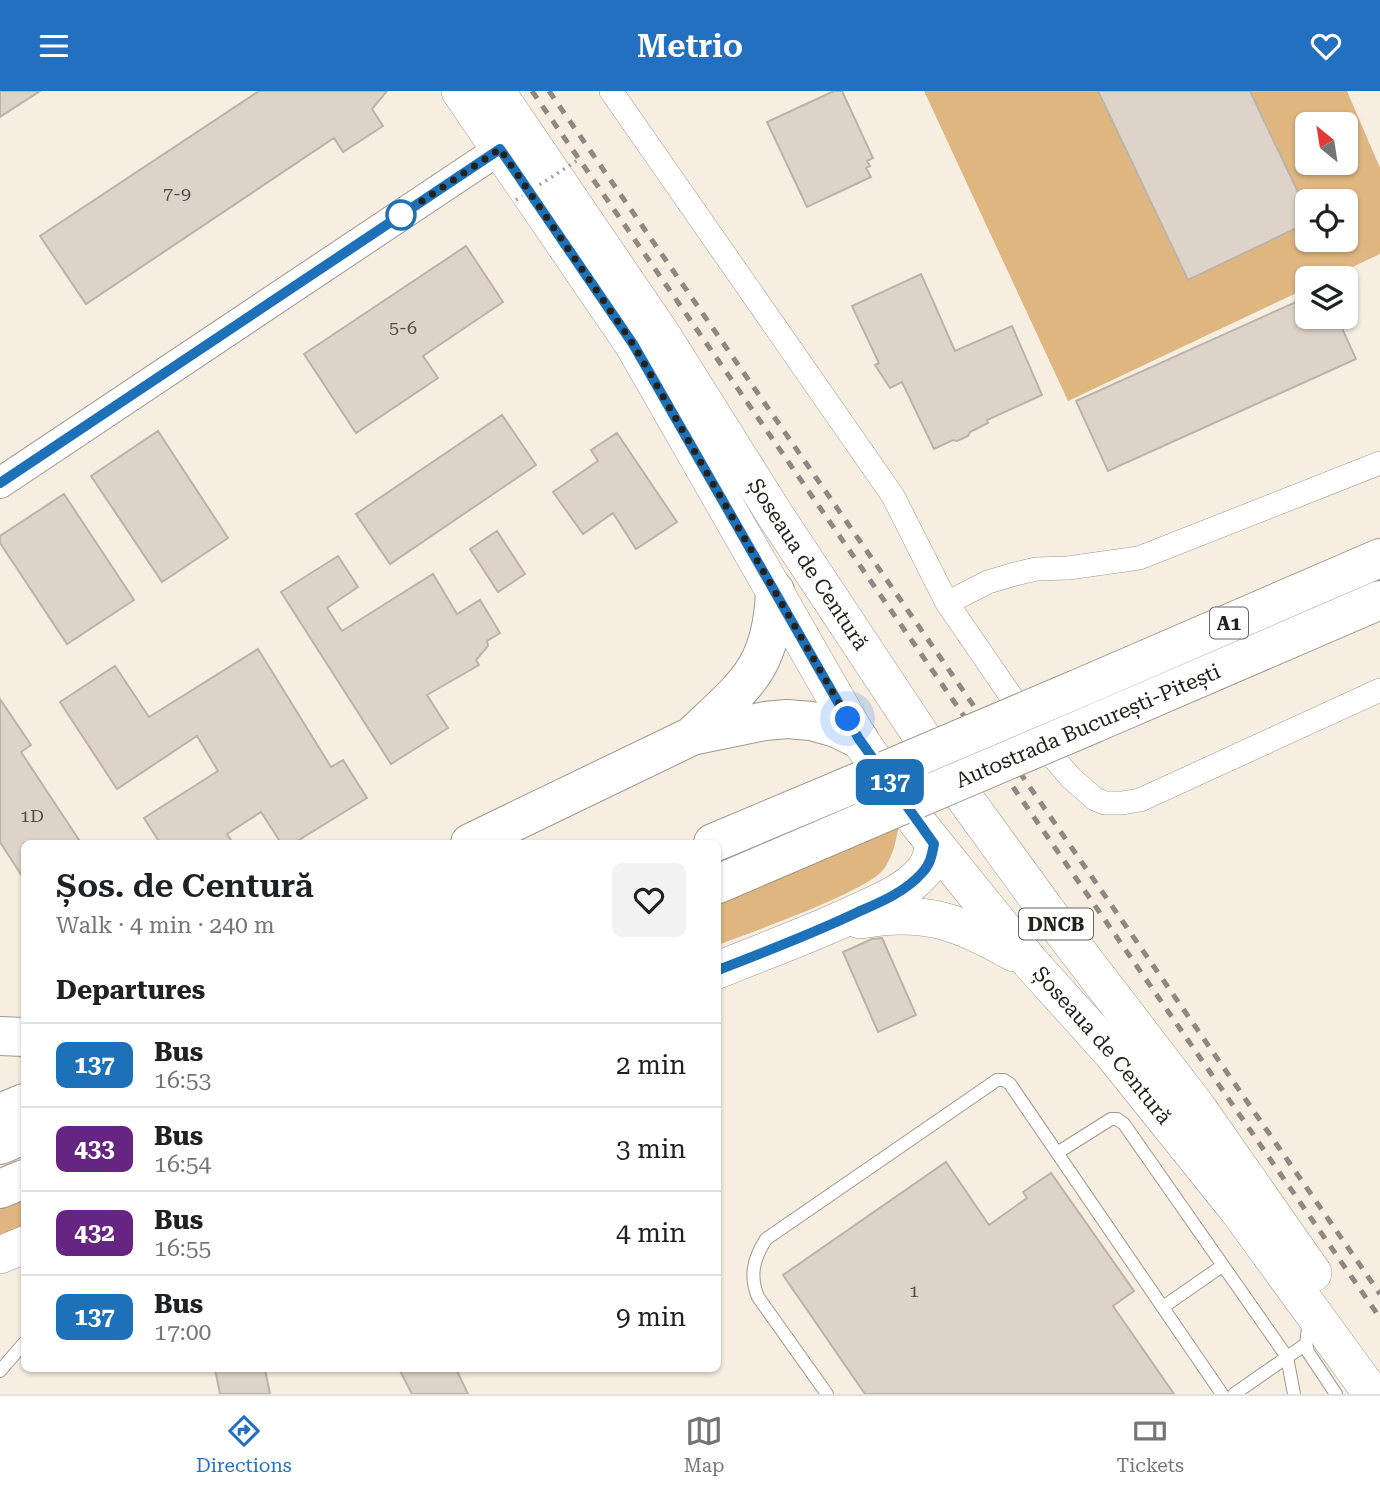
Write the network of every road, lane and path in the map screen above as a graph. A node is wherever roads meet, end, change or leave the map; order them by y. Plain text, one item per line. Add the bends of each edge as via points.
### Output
1 (460, 91) edge
2 (496, 91) edge
3 (611, 91) edge
4 (500, 149) junction
5 (578, 160) dead end
6 (516, 200) dead end
7 (1380, 463) edge
8 (0, 483) edge
9 (1380, 558) edge
10 (775, 591) junction
11 (1380, 600) edge
12 (947, 603) junction
13 (1380, 690) edge
14 (692, 736) junction
15 (859, 739) junction
16 (476, 840) edge
17 (720, 840) edge
18 (934, 844) junction
19 (721, 883) edge
20 (832, 925) junction
21 (1030, 962) junction
22 (721, 969) edge
23 (0, 1037) edge
24 (21, 1037) edge
25 (21, 1104) edge
26 (0, 1113) edge
27 (21, 1118) edge
28 (0, 1127) edge
29 (21, 1136) edge
30 (0, 1145) edge
31 (1057, 1153) junction
32 (21, 1180) edge
33 (0, 1189) edge
34 (21, 1246) edge
35 (0, 1255) edge
36 (1222, 1266) junction
37 (1163, 1307) junction
38 (1308, 1327) junction
39 (21, 1346) edge
40 (1287, 1357) junction
41 (1380, 1369) edge
42 (0, 1371) edge
43 (827, 1394) edge
44 (1222, 1394) edge
45 (1234, 1394) edge
46 (1294, 1394) edge
47 (1336, 1394) edge
48 (1372, 1394) edge

1 - 4 main road, Șoseaua de Centură / DNCB
2 - 41 main road, Șoseaua de Centură / DNCB via 664,338 940,764 1204,1117
3 - 12 street via 892,496
4 - 8 street
4 - 10 main road, Șoseaua de Centură / DNCB via 633,344
5 - 6 path, bridge
7 - 12 street via 1139,558 1036,569 988,582
9 - 17 highway, Autostrada București-Pitești / A1, bridge
10 - 14 highway via 774,622 763,657 751,677
10 - 15 main road, Șoseaua de Centură / DNCB
11 - 19 highway, Autostrada București-Pitești / A1, bridge
12 - 13 street via 1052,756 1084,790 1105,803 1140,800
14 - 15 highway via 787,719 811,721
14 - 16 highway
15 - 18 main road, Șoseaua de Centură / DNCB
18 - 20 main road via 925,871 910,884
18 - 21 main road, Șoseaua de Centură / DNCB
20 - 21 main road via 913,915 951,922
20 - 22 main road
21 - 38 main road, Șoseaua de Centură / DNCB via 1112,1053 1237,1210
23 - 24 highway
25 - 26 highway
27 - 28 highway
29 - 30 highway
31 - 36 lane via 1117,1119
31 - 37 lane
31 - 43 lane via 1010,1084 997,1080 766,1239 753,1268 758,1297
32 - 33 highway
34 - 35 main road
36 - 37 lane
36 - 40 lane
37 - 44 lane
38 - 40 lane
38 - 47 lane via 1313,1362
38 - 48 main road, Șoseaua de Centură / DNCB
39 - 42 lane
40 - 45 lane
40 - 46 lane

